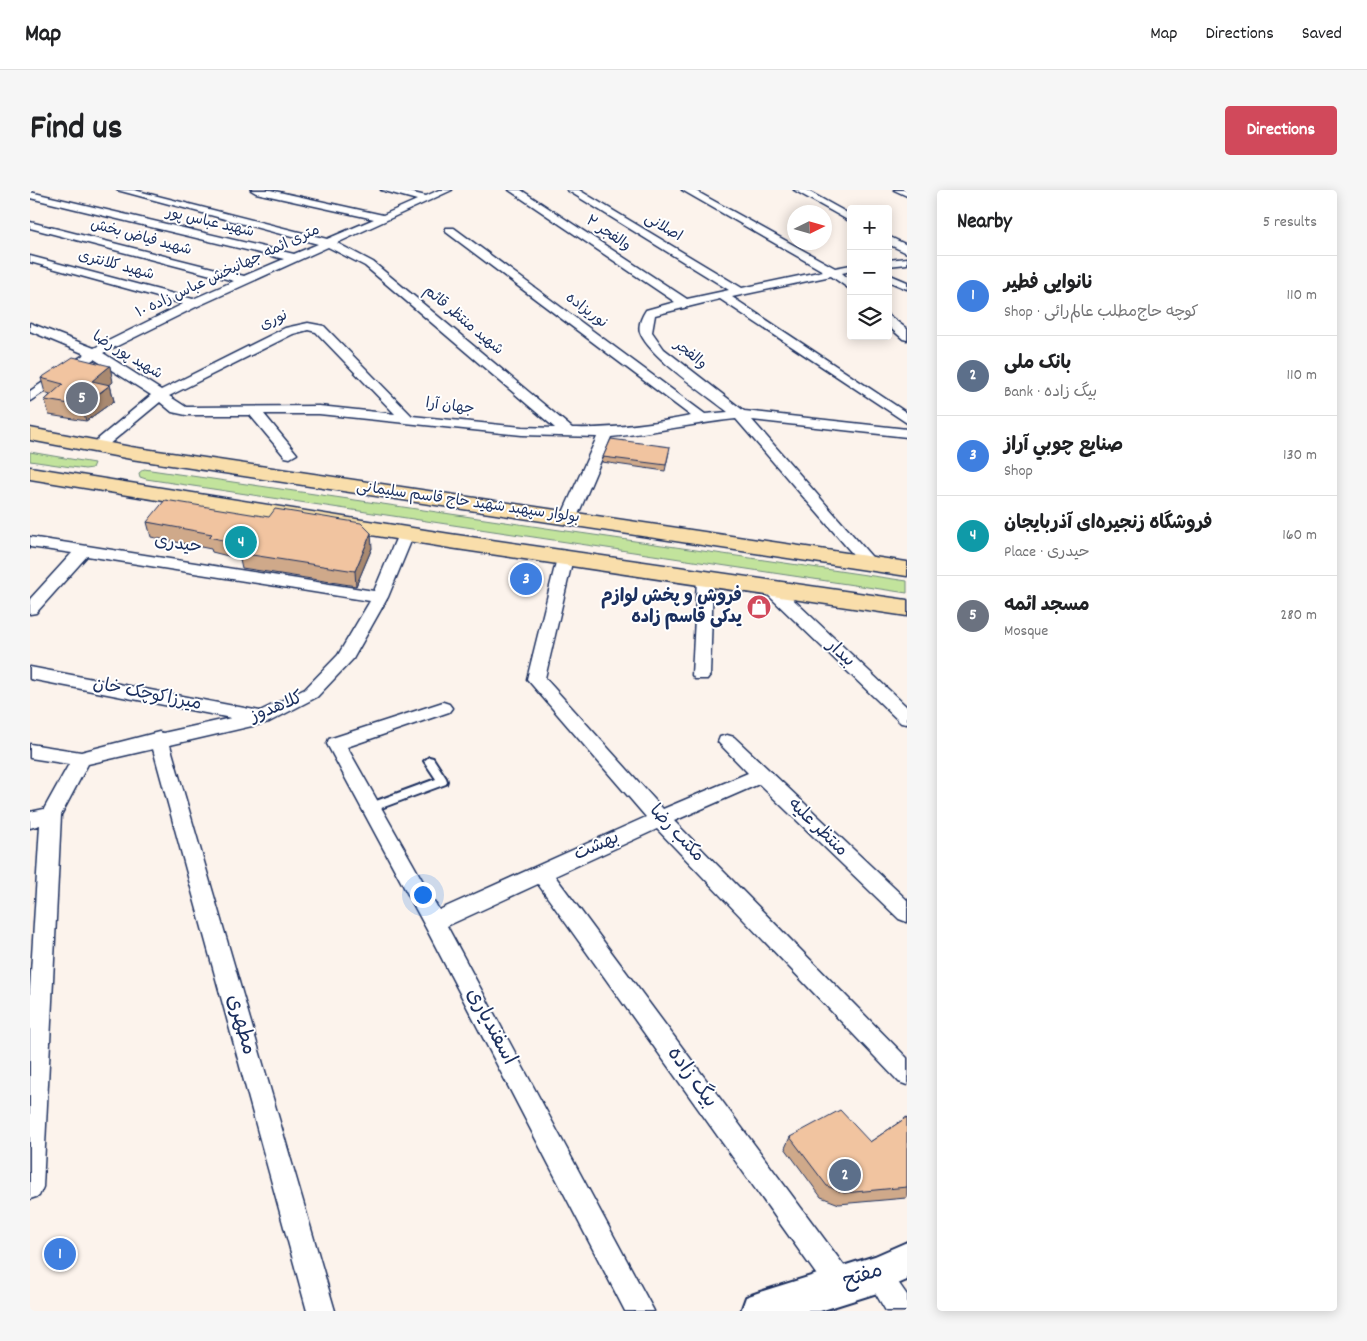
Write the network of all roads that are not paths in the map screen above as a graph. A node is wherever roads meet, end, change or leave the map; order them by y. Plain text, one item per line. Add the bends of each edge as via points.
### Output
1 (122, 190) edge
2 (256, 190) edge
3 (386, 190) edge
4 (448, 190) edge
5 (514, 190) edge
6 (572, 190) edge
7 (687, 190) edge
8 (799, 190) edge
9 (900, 190) edge
10 (907, 194) edge
11 (30, 195) edge
12 (428, 199) junction
13 (847, 216) edge
14 (384, 218) junction
15 (30, 225) edge
16 (450, 230) dead end
17 (892, 241) edge
18 (328, 243) junction
19 (907, 250) edge
20 (294, 258) junction
21 (30, 259) edge
22 (907, 261) edge
23 (892, 263) edge
24 (847, 269) edge
25 (832, 271) junction
26 (892, 279) edge
27 (245, 280) junction
28 (847, 284) edge
29 (907, 286) edge
30 (739, 292) junction
31 (722, 295) junction
32 (194, 303) junction
33 (685, 303) junction
34 (892, 323) edge
35 (32, 330) edge
36 (907, 336) edge
37 (94, 353) junction
38 (160, 395) junction
39 (30, 397) edge
40 (254, 411) junction
41 (740, 415) junction
42 (407, 418) junction
43 (702, 418) junction
44 (907, 419) edge
45 (570, 433) junction
46 (606, 433) junction
47 (907, 433) edge
48 (30, 434) edge
49 (97, 446) junction
50 (131, 453) junction
51 (290, 454) dead end
52 (30, 472) edge
53 (101, 484) junction
54 (569, 517) junction
55 (406, 534) junction
56 (30, 542) edge
57 (84, 550) junction
58 (565, 558) junction
59 (870, 564) junction
60 (907, 569) edge
61 (706, 579) junction
62 (773, 590) junction
63 (380, 597) junction
64 (907, 608) edge
65 (30, 609) edge
66 (30, 673) edge
67 (701, 674) dead end
68 (443, 708) dead end
69 (263, 717) junction
70 (907, 718) edge
71 (159, 739) junction
72 (727, 742) dead end
73 (30, 751) edge
74 (81, 759) junction
75 (429, 761) dead end
76 (762, 775) junction
77 (372, 807) junction
78 (40, 818) edge
79 (660, 819) junction
80 (541, 872) junction
81 (38, 902) edge
82 (907, 913) edge
83 (434, 922) junction
84 (35, 994) edge
85 (907, 1074) edge
86 (30, 1187) edge
87 (892, 1268) edge
88 (841, 1285) junction
89 (321, 1311) edge
90 (640, 1311) edge
91 (760, 1311) edge
92 (902, 1311) edge

1 - 18 street, شهید منتظر قائم
2 - 14 street
3 - 12 street
4 - 12 street, ۱۰ متری ائمه جهانبخش عباس زاده
5 - 33 street, والفجر ۲
6 - 30 street, اصلانی
7 - 25 street
8 - 13 street
9 - 10 street
11 - 20 street, شهید عباس پور
12 - 14 street, ۱۰ متری ائمه جهانبخش عباس زاده
14 - 18 street, ۱۰ متری ائمه جهانبخش عباس زاده
15 - 27 street, شهید فیاض بخش
16 - 43 street, نوریزاده
17 - 19 street
18 - 20 street, ۱۰ متری ائمه جهانبخش عباس زاده
18 - 45 street, شهید منتظر قائم via 369,264
20 - 27 street, ۱۰ متری ائمه جهانبخش عباس زاده
21 - 32 street, شهید کلانتری
22 - 23 street
24 - 25 street, والفجر
25 - 28 street
25 - 30 street, والفجر
26 - 29 street
27 - 32 street, ۱۰ متری ائمه جهانبخش عباس زاده
30 - 31 street, والفجر
31 - 33 street, والفجر
31 - 44 street
32 - 37 street, ۱۰ متری ائمه جهانبخش عباس زاده
33 - 41 street, والفجر via 650,313 646,332 660,352
34 - 36 street
35 - 37 street, شهید پور رضا
37 - 38 street, شهید پور رضا
37 - 39 street, ۱۰ متری ائمه جهانبخش عباس زاده
38 - 40 street, جهان آرا via 186,411
38 - 42 street, نوری via 289,331 313,326
38 - 49 street, شهید پور رضا
40 - 42 street, جهان آرا via 319,410
40 - 51 street
41 - 43 street, جهان آرا
41 - 47 street, جهان آرا
41 - 59 street, والفجر
42 - 45 street, جهان آرا
43 - 46 street, جهان آرا via 643,430
45 - 46 street, جهان آرا
46 - 54 street
48 - 49 main road, بولوار سپهبد شهید حاج قاسم سلیمانی
49 - 50 main road, بولوار سپهبد شهید حاج قاسم سلیمانی
50 - 53 main road
50 - 54 main road, بولوار سپهبد شهید حاج قاسم سلیمانی
52 - 53 main road
53 - 55 main road
54 - 59 main road, بولوار سپهبد شهید حاج قاسم سلیمانی
55 - 58 main road
55 - 63 street, کلاهدوز
56 - 57 street, حیدری
57 - 63 street, حیدری
57 - 65 street
58 - 61 main road
58 - 79 street, مکتب رضا via 536,679
59 - 60 main road, بولوار سپهبد شهید حاج قاسم سلیمانی
61 - 62 main road
61 - 67 street
62 - 64 main road
62 - 70 street, بیدار
63 - 69 street, کلاهدوز via 344,659 311,694
66 - 69 street, میرزاکوچک خان
68 - 77 street, اسفندیاری via 336,744
69 - 71 street, کلاهدوز
71 - 74 street, کلاهدوز
71 - 89 street, مطهری
72 - 76 street, منتظر علیه
73 - 74 street, کلاهدوز
74 - 78 street
75 - 77 lane via 442,782
76 - 79 street, بهشت
76 - 82 street, منتظر علیه
77 - 83 street, اسفندیاری
78 - 81 street
79 - 80 street, بهشت
79 - 85 street, مکتب رضا
80 - 83 street, بهشت
80 - 88 street, بیگ زاده
81 - 84 street
83 - 90 street, اسفندیاری
84 - 86 street
87 - 88 main road, مفتح
87 - 92 street
88 - 91 main road, مفتح

